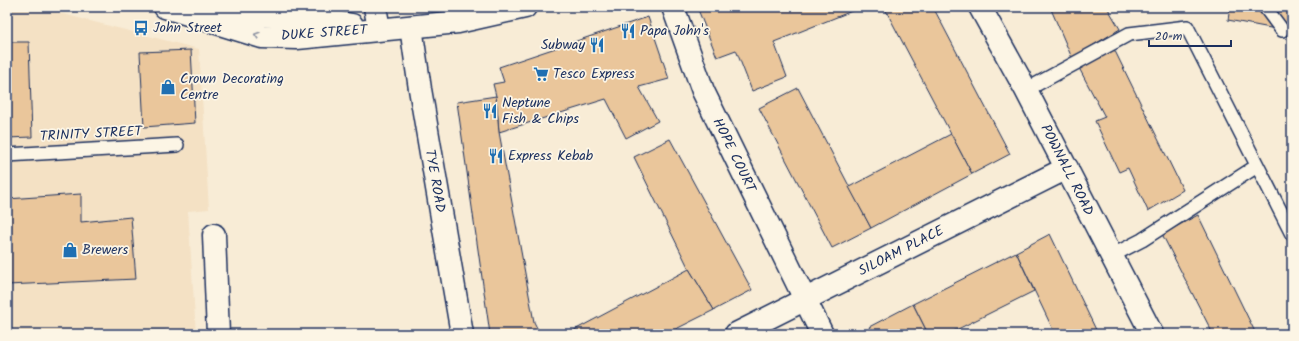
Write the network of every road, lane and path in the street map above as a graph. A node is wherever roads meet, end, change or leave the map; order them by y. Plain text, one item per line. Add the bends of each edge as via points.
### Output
1 (375, 7) edge
2 (525, 7) edge
3 (673, 7) edge
4 (980, 7) edge
5 (1265, 7) edge
6 (170, 8) edge
7 (411, 27) junction
8 (379, 29) junction
9 (1282, 30) dead end
10 (1026, 90) junction
11 (177, 145) dead end
12 (7, 155) edge
13 (1257, 166) junction
14 (1067, 168) junction
15 (1292, 234) edge
16 (214, 235) dead end
17 (1111, 256) junction
18 (805, 299) junction
19 (218, 334) edge
20 (462, 334) edge
21 (736, 334) edge
22 (822, 334) edge
23 (1152, 334) edge

1 - 8 street
2 - 7 street, DUKE STREET via 458,22
3 - 18 street, HOPE COURT via 703,91
4 - 10 street, POWNALL ROAD
5 - 9 lane
6 - 8 street, DUKE STREET via 262,37 297,38
7 - 8 street, DUKE STREET
7 - 20 street, TYE ROAD
10 - 13 lane via 1129,34 1187,27
10 - 14 street, POWNALL ROAD
11 - 12 lane, TRINITY STREET
13 - 15 lane
13 - 17 lane via 1142,240
14 - 17 street, POWNALL ROAD
14 - 18 street, SILOAM PLACE
16 - 19 street
17 - 23 street, POWNALL ROAD
18 - 21 street, SILOAM PLACE
18 - 22 street, HOPE COURT

